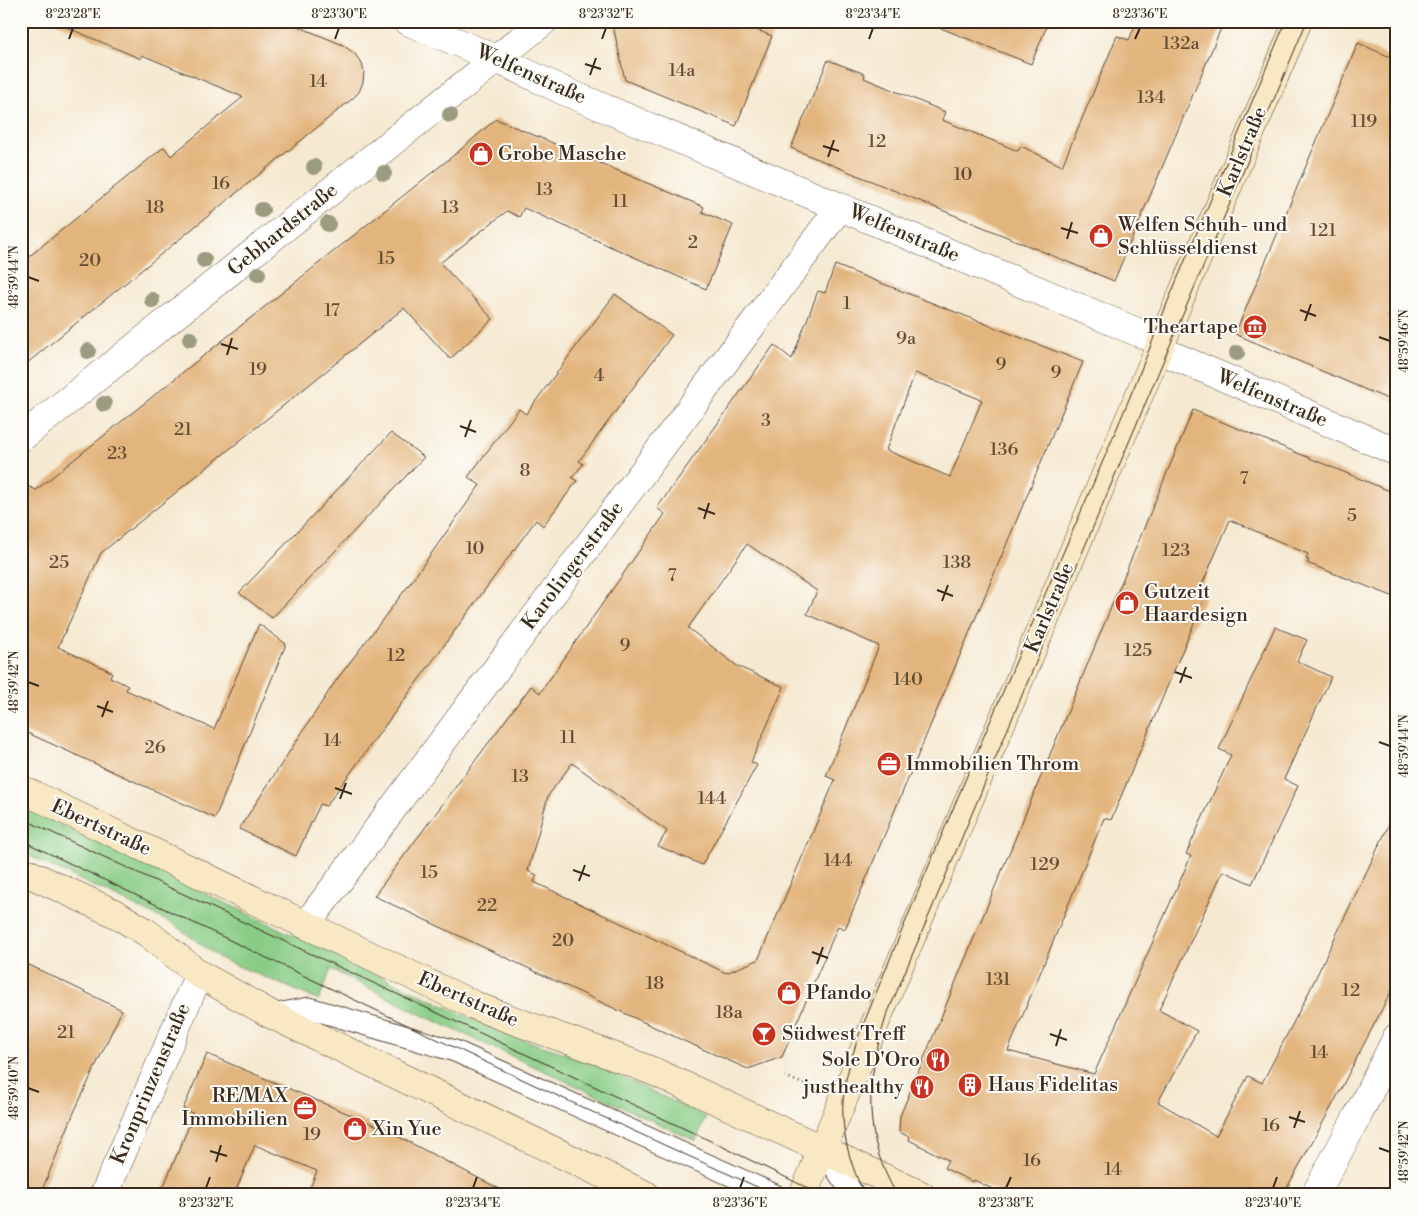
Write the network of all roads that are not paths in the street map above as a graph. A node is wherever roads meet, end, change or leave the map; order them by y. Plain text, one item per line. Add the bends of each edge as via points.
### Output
1 (407, 21) edge
2 (544, 21) edge
3 (1298, 21) edge
4 (497, 59) junction
5 (840, 207) junction
6 (1160, 346) junction
7 (21, 438) edge
8 (1397, 452) edge
9 (21, 790) edge
10 (21, 870) edge
11 (306, 925) junction
12 (199, 974) junction
13 (272, 1015) junction
14 (1397, 1037) edge
15 (822, 1149) junction
16 (104, 1195) edge
17 (646, 1195) edge
18 (775, 1195) edge
19 (802, 1195) edge
20 (854, 1195) edge
21 (921, 1195) edge
22 (1315, 1195) edge

1 - 4 street, Welfenstraße
2 - 4 street, Gebhardstraße
3 - 6 main road, Karlstraße
4 - 5 street, Welfenstraße via 564,91
4 - 7 street, Gebhardstraße
5 - 6 street, Welfenstraße via 1154,339
5 - 11 street, Karolingerstraße
6 - 8 street, Welfenstraße via 1167,353
6 - 15 main road, Karlstraße
9 - 11 main road, Ebertstraße
10 - 12 main road via 114,913 146,932
11 - 15 main road, Ebertstraße via 474,1005 516,1023 623,1059
12 - 13 main road
12 - 16 street, Kronprinzenstraße
13 - 17 main road
13 - 18 lane via 309,1008 455,1050
14 - 22 street
15 - 19 main road, Karlstraße
15 - 20 lane
15 - 21 main road, Ebertstraße

